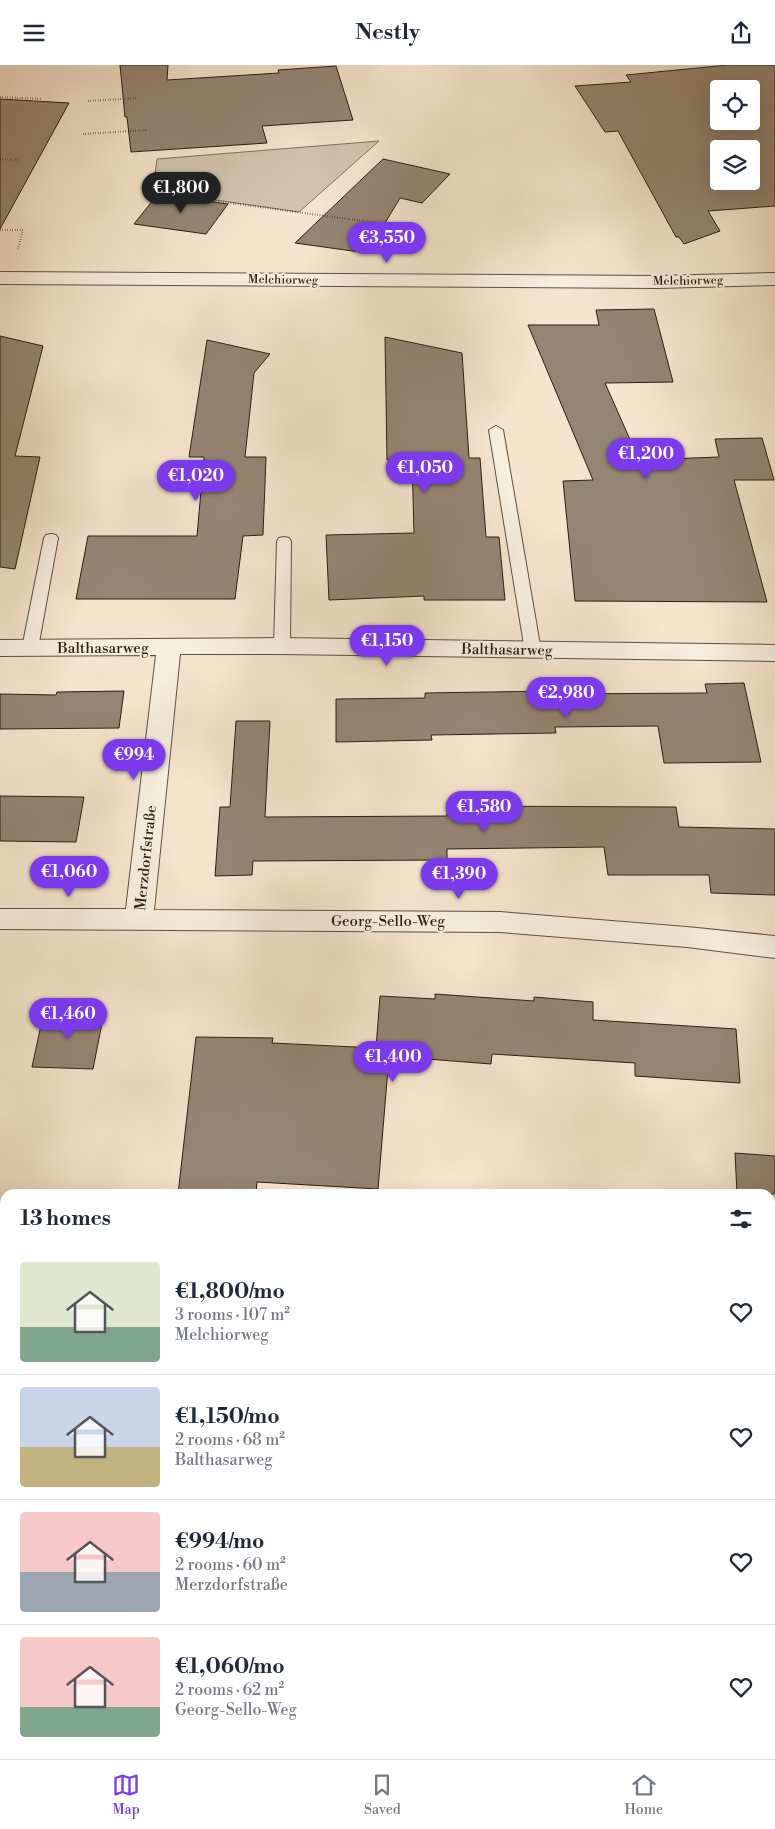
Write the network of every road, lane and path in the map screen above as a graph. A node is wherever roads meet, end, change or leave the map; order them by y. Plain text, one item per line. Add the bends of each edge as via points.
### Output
1 (0, 97) edge
2 (138, 98) dead end
3 (42, 99) dead end
4 (88, 101) dead end
5 (146, 130) dead end
6 (83, 134) dead end
7 (0, 159) edge
8 (20, 160) dead end
9 (186, 197) dead end
10 (0, 279) edge
11 (775, 279) edge
12 (386, 281) junction
13 (496, 430) dead end
14 (51, 538) dead end
15 (284, 541) dead end
16 (282, 646) junction
17 (169, 647) junction
18 (0, 648) edge
19 (30, 648) junction
20 (533, 651) junction
21 (775, 653) edge
22 (0, 919) edge
23 (139, 920) junction
24 (775, 947) edge

1 - 3 path
2 - 4 path
5 - 6 path
7 - 8 path
9 - 12 path via 385,224
10 - 12 street, Melchiorweg
11 - 12 street, Melchiorweg
13 - 20 lane
14 - 19 lane
15 - 16 lane
16 - 17 street, Balthasarweg
16 - 20 street, Balthasarweg
17 - 19 street, Balthasarweg
17 - 23 street, Merzdorfstraße
18 - 19 street, Balthasarweg
20 - 21 street, Balthasarweg
22 - 23 street, Georg-Sello-Weg
23 - 24 street, Georg-Sello-Weg via 500,922

